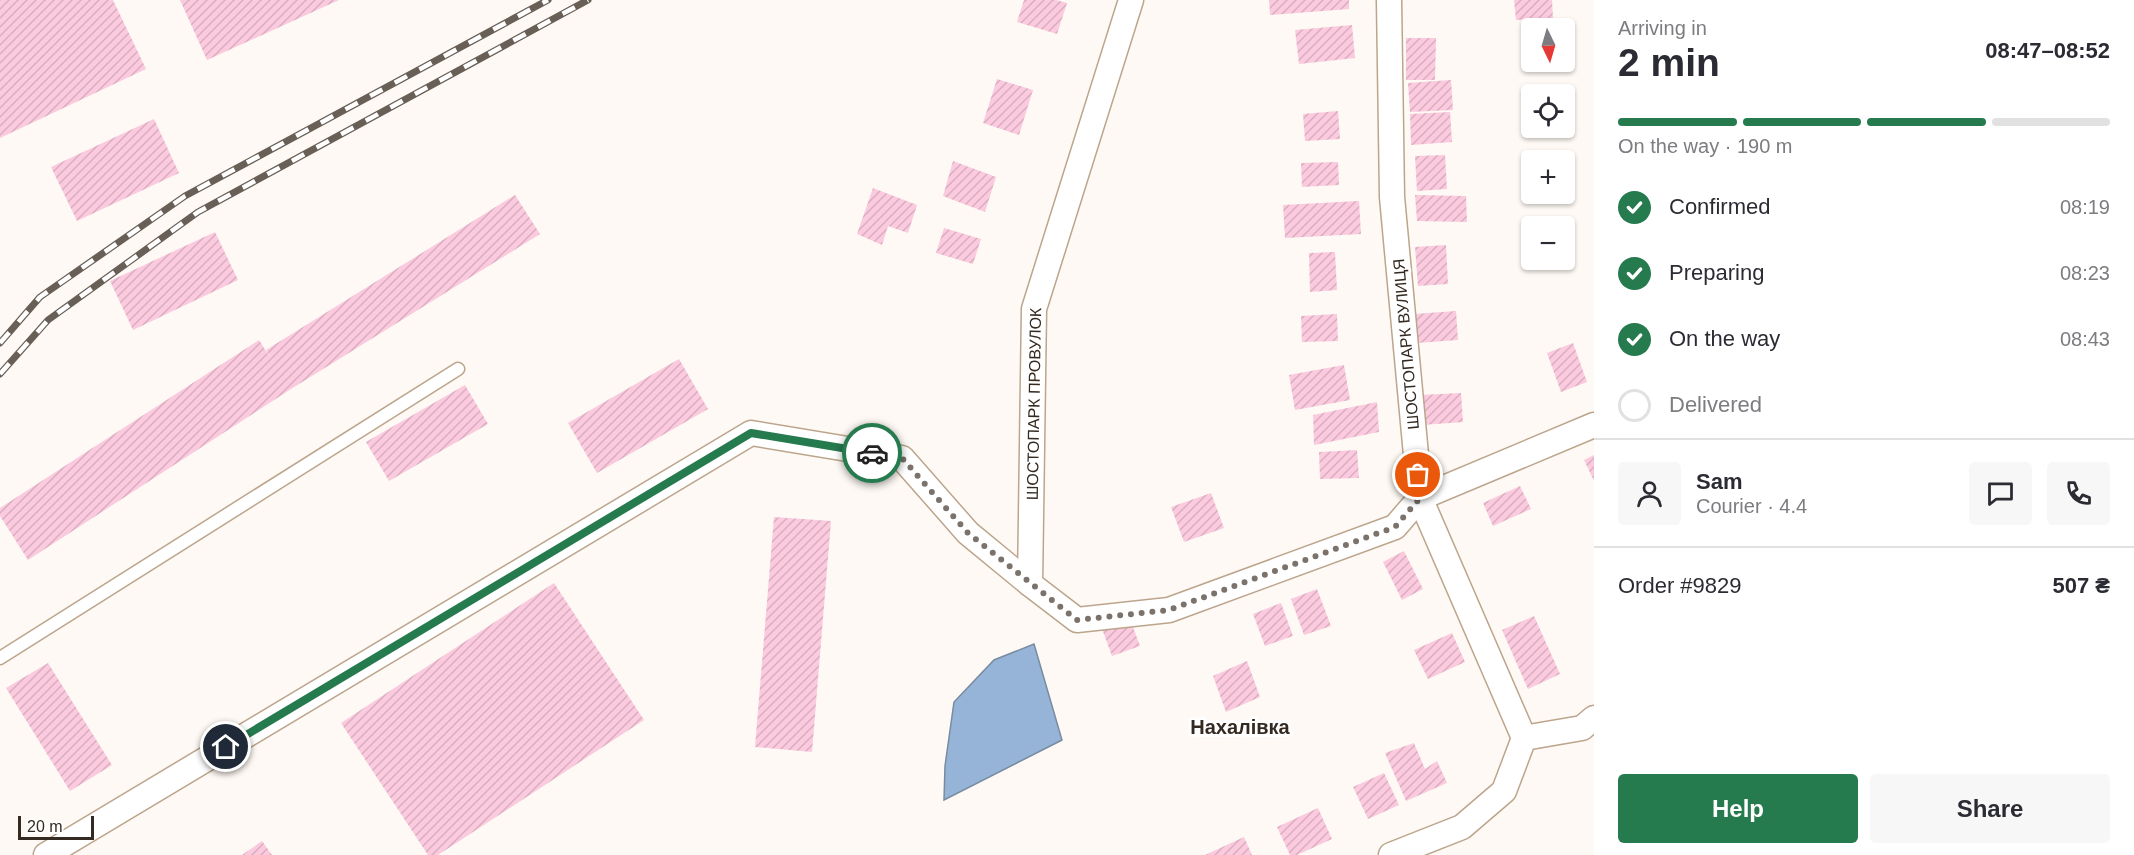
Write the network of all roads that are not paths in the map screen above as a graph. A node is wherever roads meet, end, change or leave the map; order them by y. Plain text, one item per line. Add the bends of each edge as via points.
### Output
1 (1131, 0) edge
2 (1389, 0) edge
3 (458, 369) dead end
4 (1594, 425) edge
5 (1420, 498) junction
6 (1030, 584) junction
7 (0, 658) edge
8 (1594, 718) edge
9 (1524, 738) junction
10 (46, 855) edge
11 (1391, 855) edge

1 - 6 street, ШОСТОПАРК ПРОВУЛОК via 1034,309
2 - 5 street, ШОСТОПАРК ВУЛИЦЯ via 1392,197
3 - 7 lane
4 - 5 street
5 - 6 street via 1395,527 1169,610 1077,620
5 - 9 street, ШОСТОПАРК ВУЛИЦЯ
6 - 10 street via 968,533 902,458 751,433
8 - 9 street via 1582,728
9 - 11 street via 1504,791 1462,827

